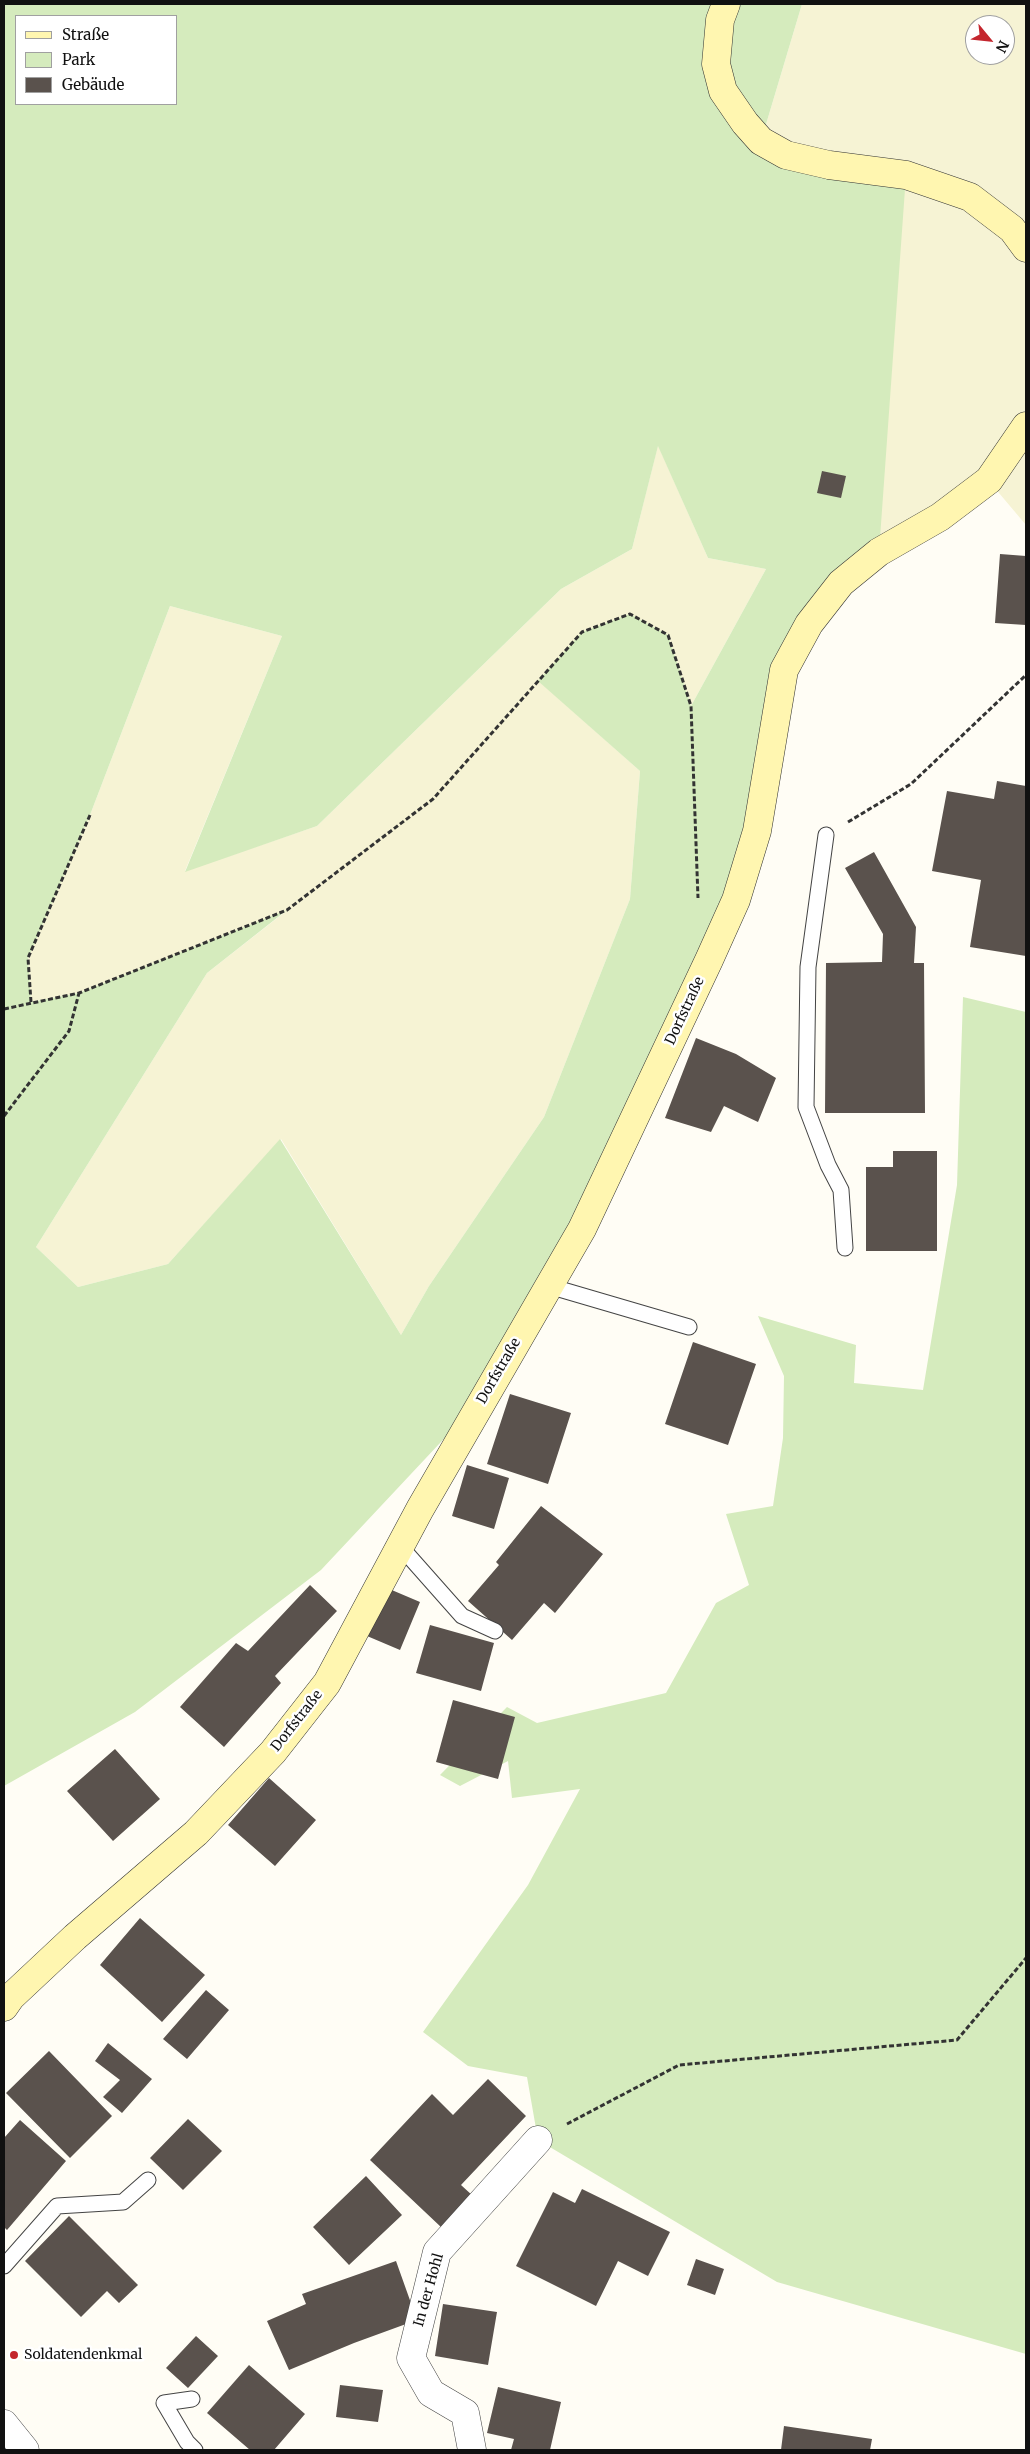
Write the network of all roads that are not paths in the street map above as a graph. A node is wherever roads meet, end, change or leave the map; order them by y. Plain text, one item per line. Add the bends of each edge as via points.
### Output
1 (726, 4) edge
2 (1026, 248) edge
3 (1026, 426) edge
4 (826, 835) road end
5 (845, 1248) dead end
6 (549, 1286) junction
7 (689, 1327) dead end
8 (400, 1546) junction
9 (495, 1631) dead end
10 (4, 2007) edge
11 (538, 2140) road end
12 (148, 2180) dead end
13 (4, 2266) edge
14 (192, 2399) dead end
15 (4, 2424) edge
16 (25, 2450) edge
17 (196, 2450) edge
18 (472, 2450) edge

1 - 2 main road via 720,20 716,64 724,91 761,141 786,155 828,165 906,175 970,197 1012,229
3 - 6 main road, Dorfstraße via 988,480 940,517 879,552 841,583 809,624 784,670 757,831 736,900 582,1229
4 - 5 lane via 808,967 806,1107 841,1190
6 - 7 lane
6 - 8 main road, Dorfstraße
8 - 9 lane via 462,1616
8 - 10 main road, Dorfstraße via 326,1683 272,1752 196,1833 75,1937
11 - 18 street, In der Hohl via 437,2252 411,2358 431,2393 465,2413
12 - 13 lane via 123,2202 57,2206
14 - 17 lane via 164,2403 187,2442
15 - 16 street

